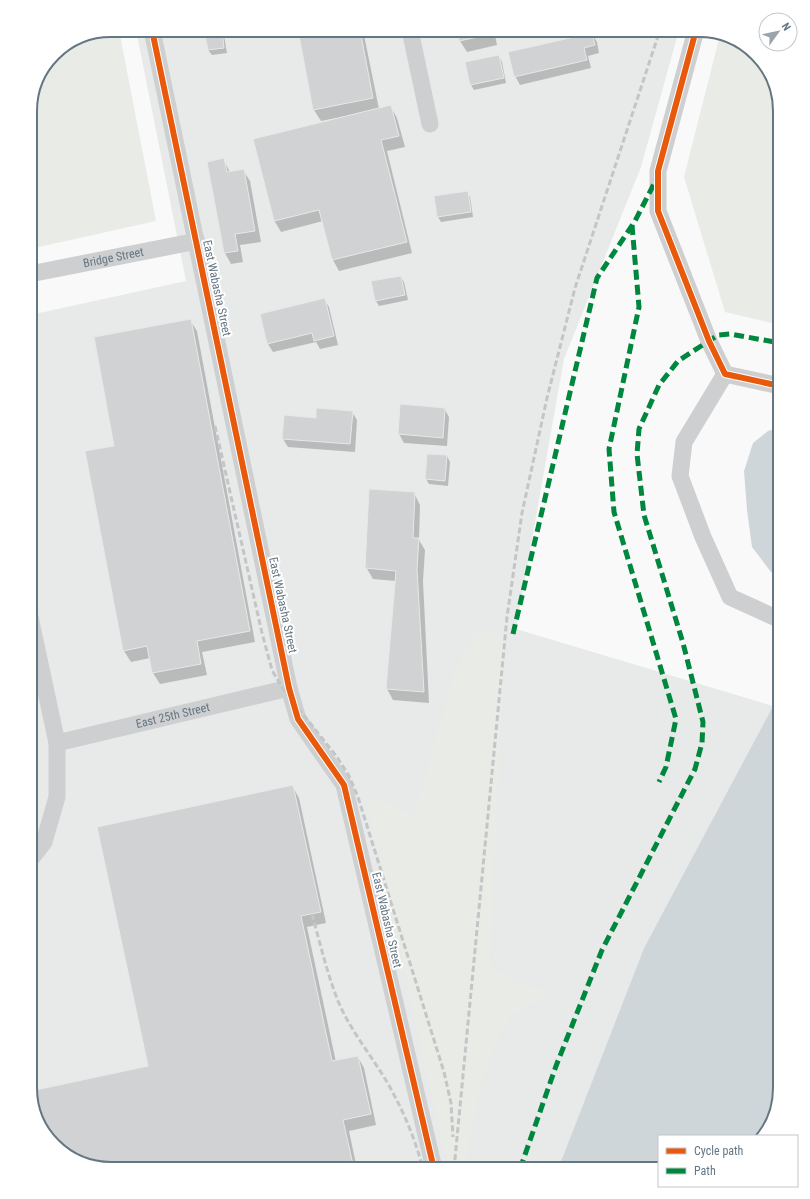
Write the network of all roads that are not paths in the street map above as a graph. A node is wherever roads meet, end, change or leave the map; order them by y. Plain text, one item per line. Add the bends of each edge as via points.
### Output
1 (153, 37) edge
2 (411, 37) edge
3 (694, 37) edge
4 (430, 124) dead end
5 (196, 241) junction
6 (37, 273) edge
7 (725, 374) junction
8 (773, 384) edge
9 (773, 617) edge
10 (37, 651) edge
11 (289, 688) junction
12 (56, 743) junction
13 (37, 851) edge
14 (432, 1162) edge

1 - 5 street, East Wabasha Street
2 - 4 street
3 - 7 street via 658,171 658,211 709,341
5 - 6 street, Bridge Street
5 - 11 street, East Wabasha Street
7 - 8 street
7 - 9 street via 684,442 680,476 703,537 730,597
10 - 12 street
11 - 12 street, East 25th Street
11 - 14 street, East Wabasha Street via 298,719 344,785
12 - 13 street via 57,797 44,842

